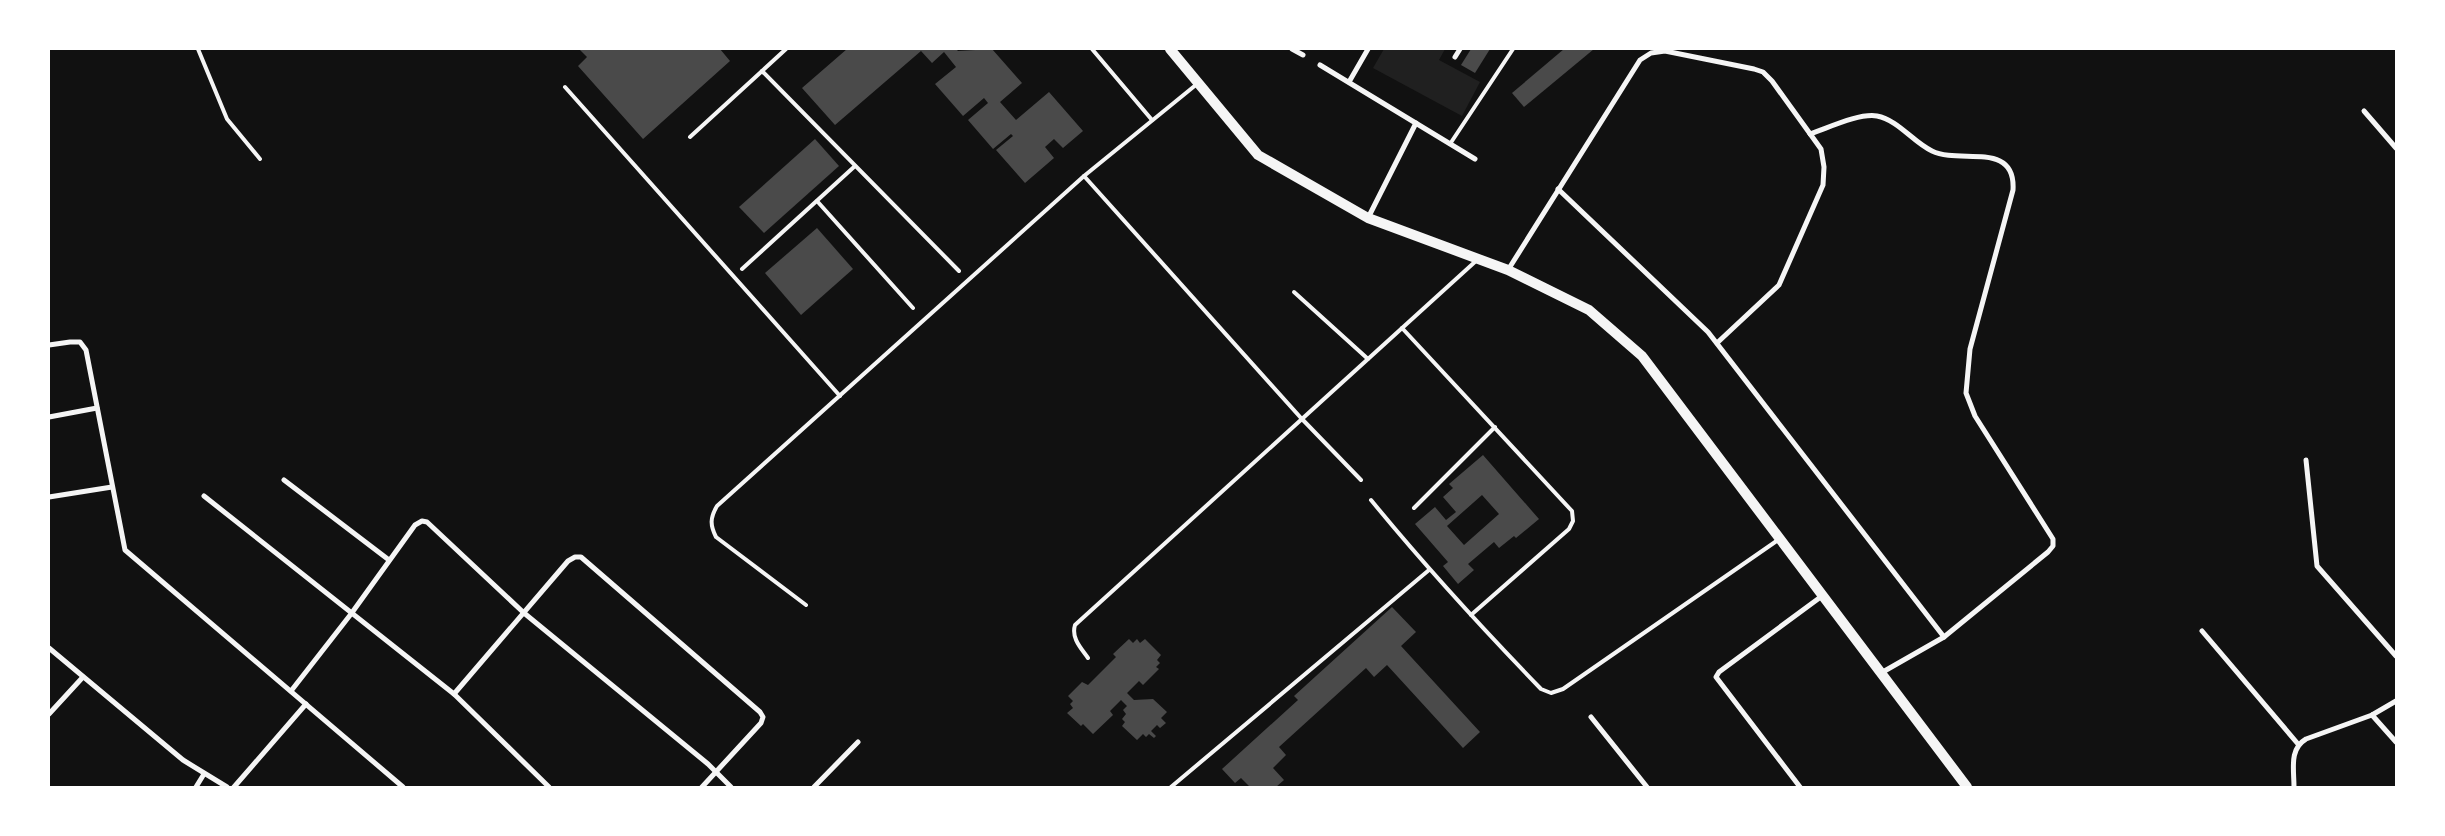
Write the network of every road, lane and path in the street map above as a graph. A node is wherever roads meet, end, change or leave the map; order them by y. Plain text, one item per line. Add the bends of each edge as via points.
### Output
1 (198, 49) edge
2 (786, 49) edge
3 (1092, 49) edge
4 (1170, 49) edge
5 (1292, 49) edge
6 (1368, 49) edge
7 (1460, 49) edge
8 (1513, 49) edge
9 (1651, 51) edge
10 (1303, 55) dead end
11 (1455, 57) dead end
12 (1320, 65) dead end
13 (762, 71) junction
14 (1349, 82) junction
15 (1198, 83) junction
16 (564, 87) dead end
17 (2364, 111) dead end
18 (1152, 120) junction
19 (1416, 123) junction
20 (1810, 134) junction
21 (690, 137) dead end
22 (1450, 144) junction
23 (2396, 148) edge
24 (260, 159) dead end
25 (1476, 159) dead end
26 (855, 166) junction
27 (1084, 176) junction
28 (1558, 190) junction
29 (816, 201) junction
30 (1368, 218) junction
31 (1478, 259) junction
32 (742, 268) dead end
33 (1508, 270) junction
34 (959, 271) dead end
35 (1294, 292) dead end
36 (912, 308) dead end
37 (1402, 328) junction
38 (1717, 343) junction
39 (49, 345) edge
40 (1368, 359) junction
41 (840, 396) junction
42 (97, 408) junction
43 (49, 418) edge
44 (1302, 418) junction
45 (1495, 427) junction
46 (2306, 460) dead end
47 (284, 480) dead end
48 (1361, 480) dead end
49 (112, 486) junction
50 (204, 496) dead end
51 (49, 497) edge
52 (1371, 500) dead end
53 (1414, 508) dead end
54 (1780, 538) junction
55 (389, 560) junction
56 (1429, 570) junction
57 (1822, 596) junction
58 (806, 604) dead end
59 (352, 614) junction
60 (524, 614) junction
61 (1471, 615) junction
62 (2202, 631) dead end
63 (1944, 636) junction
64 (49, 648) edge
65 (2396, 656) edge
66 (1088, 658) dead end
67 (1881, 674) junction
68 (83, 677) junction
69 (291, 691) junction
70 (454, 694) junction
71 (2396, 701) edge
72 (306, 704) junction
73 (49, 714) edge
74 (2372, 715) junction
75 (1591, 717) dead end
76 (858, 742) dead end
77 (2396, 742) edge
78 (2298, 744) junction
79 (716, 772) junction
80 (204, 774) junction
81 (196, 787) edge
82 (227, 787) edge
83 (234, 787) edge
84 (403, 787) edge
85 (549, 787) edge
86 (702, 787) edge
87 (731, 787) edge
88 (814, 787) edge
89 (1171, 787) edge
90 (1647, 787) edge
91 (1800, 787) edge
92 (1967, 787) edge
93 (2294, 787) edge

1 - 24 lane via 227,119
2 - 13 lane
3 - 18 lane
4 - 15 main road
5 - 10 street
6 - 14 street
7 - 11 street
8 - 22 lane
9 - 20 street via 1665,50 1763,72
9 - 28 street via 1640,60
12 - 14 street
13 - 21 lane
13 - 26 lane
14 - 19 street
15 - 18 lane
15 - 30 main road via 1258,155
16 - 41 lane
17 - 23 street
18 - 27 lane
19 - 22 street
19 - 30 street
20 - 38 street via 1821,149 1823,185 1779,285
20 - 63 street via 1862,117 1877,116 1933,151 1996,158 2011,172 2014,180 2014,190 1970,349 1966,393 1975,416 2053,539 2053,546
22 - 25 street
26 - 29 lane
26 - 34 lane
27 - 41 lane
27 - 44 lane
28 - 33 street
28 - 38 street
29 - 32 lane
29 - 36 lane
30 - 31 main road
31 - 33 main road
31 - 37 lane
33 - 54 main road via 1589,310 1642,356
35 - 40 lane
37 - 40 lane
37 - 45 lane
38 - 63 street
39 - 42 street via 80,342 86,350
40 - 44 lane
41 - 58 lane via 717,506 711,516 711,527 716,537
42 - 43 street
42 - 49 street
44 - 48 lane
44 - 66 lane via 1075,626 1077,642
45 - 53 lane
45 - 61 lane via 1572,511 1573,521 1569,529
46 - 65 street via 2317,566
47 - 55 street
49 - 51 street
49 - 69 street via 125,550
50 - 59 street
52 - 56 lane
54 - 57 main road
54 - 61 lane via 1563,688 1551,693 1541,689
55 - 59 street
55 - 60 street via 415,525 427,522
56 - 61 lane
56 - 89 lane
57 - 67 main road
57 - 91 street via 1716,677
59 - 69 street
59 - 70 street
60 - 70 street
60 - 79 street
60 - 79 street via 568,561 581,557 760,712 763,717 761,723
62 - 78 street
63 - 67 street
64 - 68 street
67 - 92 main road
68 - 73 street
68 - 80 street
69 - 72 street
70 - 85 street
71 - 74 street
72 - 83 street
72 - 84 street
74 - 77 street
74 - 78 street
75 - 90 street
76 - 88 street
78 - 93 street via 2294,752
79 - 86 street
79 - 87 street
80 - 81 street
80 - 82 street

